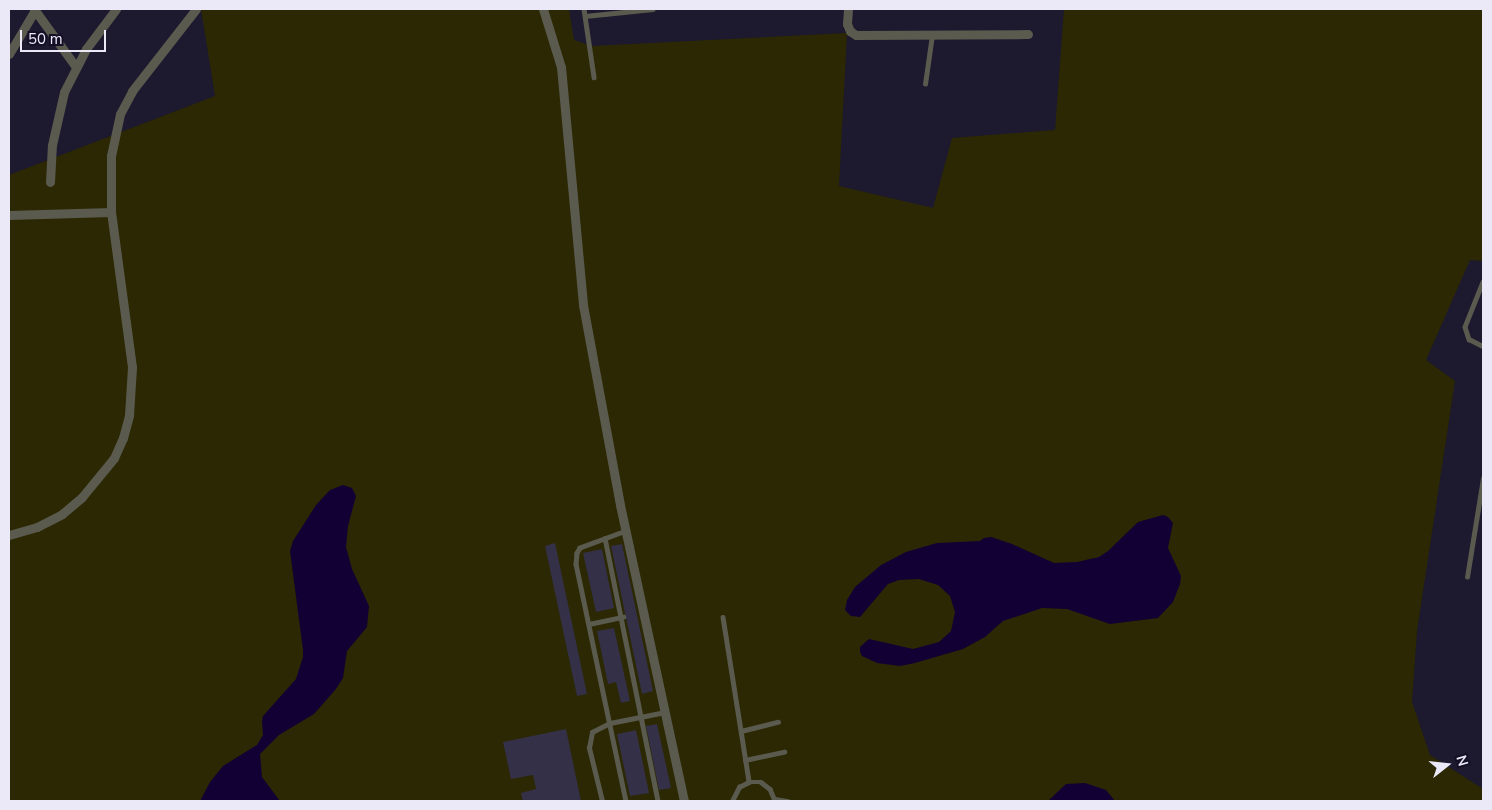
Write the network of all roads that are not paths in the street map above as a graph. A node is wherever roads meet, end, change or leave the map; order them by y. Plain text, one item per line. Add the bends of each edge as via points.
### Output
1 (35, 9) edge
2 (115, 9) edge
3 (196, 9) edge
4 (543, 9) edge
5 (584, 9) edge
6 (653, 9) edge
7 (848, 9) edge
8 (585, 16) junction
9 (1028, 34) dead end
10 (932, 35) junction
11 (9, 54) edge
12 (76, 67) junction
13 (594, 77) dead end
14 (925, 84) dead end
15 (50, 182) dead end
16 (111, 212) junction
17 (9, 215) edge
18 (1483, 282) edge
19 (1483, 346) edge
20 (1483, 478) edge
21 (626, 531) junction
22 (9, 535) edge
23 (605, 538) junction
24 (1467, 577) dead end
25 (623, 617) junction
26 (723, 617) dead end
27 (589, 624) junction
28 (665, 712) junction
29 (642, 718) junction
30 (778, 722) dead end
31 (610, 723) junction
32 (740, 731) junction
33 (784, 752) dead end
34 (746, 760) junction
35 (749, 782) junction
36 (775, 800) edge
37 (602, 801) edge
38 (626, 801) edge
39 (658, 801) edge
40 (684, 801) edge
41 (732, 801) edge
42 (788, 801) edge

1 - 11 street
1 - 12 street
2 - 12 street
3 - 16 street via 148,69 120,114 111,156
4 - 21 street via 562,67 582,305
5 - 8 lane
6 - 8 lane
7 - 10 street via 847,24 856,35
8 - 13 lane
9 - 10 street
10 - 14 lane
12 - 15 street via 56,118
16 - 17 street
16 - 22 street via 132,367 132,393 123,438 114,458 82,497 54,519
18 - 19 lane via 1465,327 1469,339
20 - 24 lane
21 - 23 lane
21 - 28 street
23 - 25 lane
23 - 27 lane via 589,543 577,553 576,564
25 - 27 lane
25 - 29 lane
26 - 32 lane
27 - 31 lane
28 - 29 lane
28 - 40 street
29 - 31 lane
29 - 39 lane
30 - 32 lane
31 - 37 lane via 592,732 589,748
31 - 38 lane
32 - 34 lane
33 - 34 lane
34 - 35 lane
35 - 36 lane via 761,782 770,789
35 - 41 lane via 739,787
36 - 42 lane

